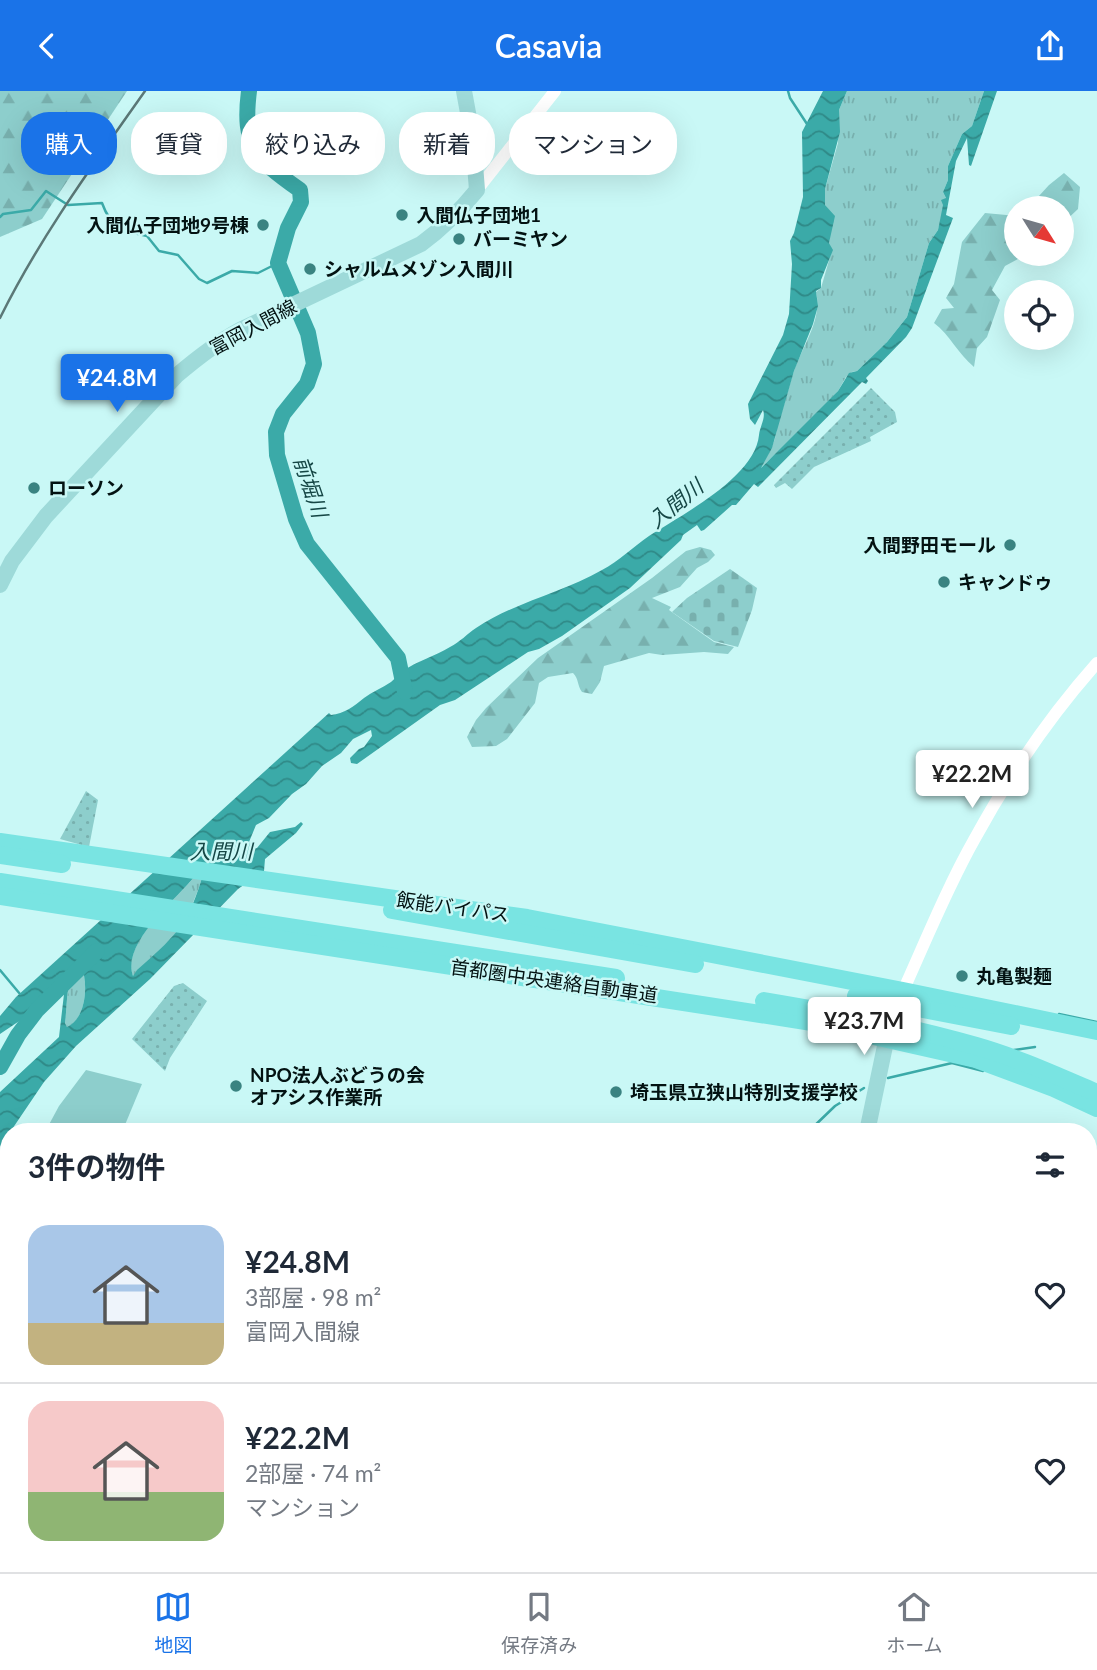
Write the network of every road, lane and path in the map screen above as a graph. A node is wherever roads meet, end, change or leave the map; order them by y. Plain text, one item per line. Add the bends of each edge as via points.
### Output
1 (464, 91) edge
2 (555, 91) edge
3 (477, 190) junction
4 (0, 585) edge
5 (1097, 663) edge
6 (0, 833) edge
7 (0, 842) edge
8 (0, 855) edge
9 (85, 861) junction
10 (0, 866) edge
11 (0, 882) edge
12 (0, 896) edge
13 (901, 997) junction
14 (1097, 1031) edge
15 (1097, 1044) edge
16 (1097, 1093) edge
17 (1097, 1108) edge
18 (869, 1123) edge

1 - 3 main road
2 - 3 street
3 - 4 main road, 富岡入間線 via 444,227 421,244 216,344 176,376 46,516
5 - 13 street via 1009,779 970,847
6 - 9 highway via 45,840
7 - 9 highway, 飯能バイパス
8 - 9 highway, 飯能バイパス
9 - 10 highway via 24,870
9 - 13 highway, 飯能バイパス via 527,918
11 - 16 highway, 首都圏中央連絡自動車道 via 800,1007 978,1047
12 - 17 highway, 首都圏中央連絡自動車道 via 812,1021 976,1059
13 - 14 highway
13 - 15 highway
13 - 18 main road

